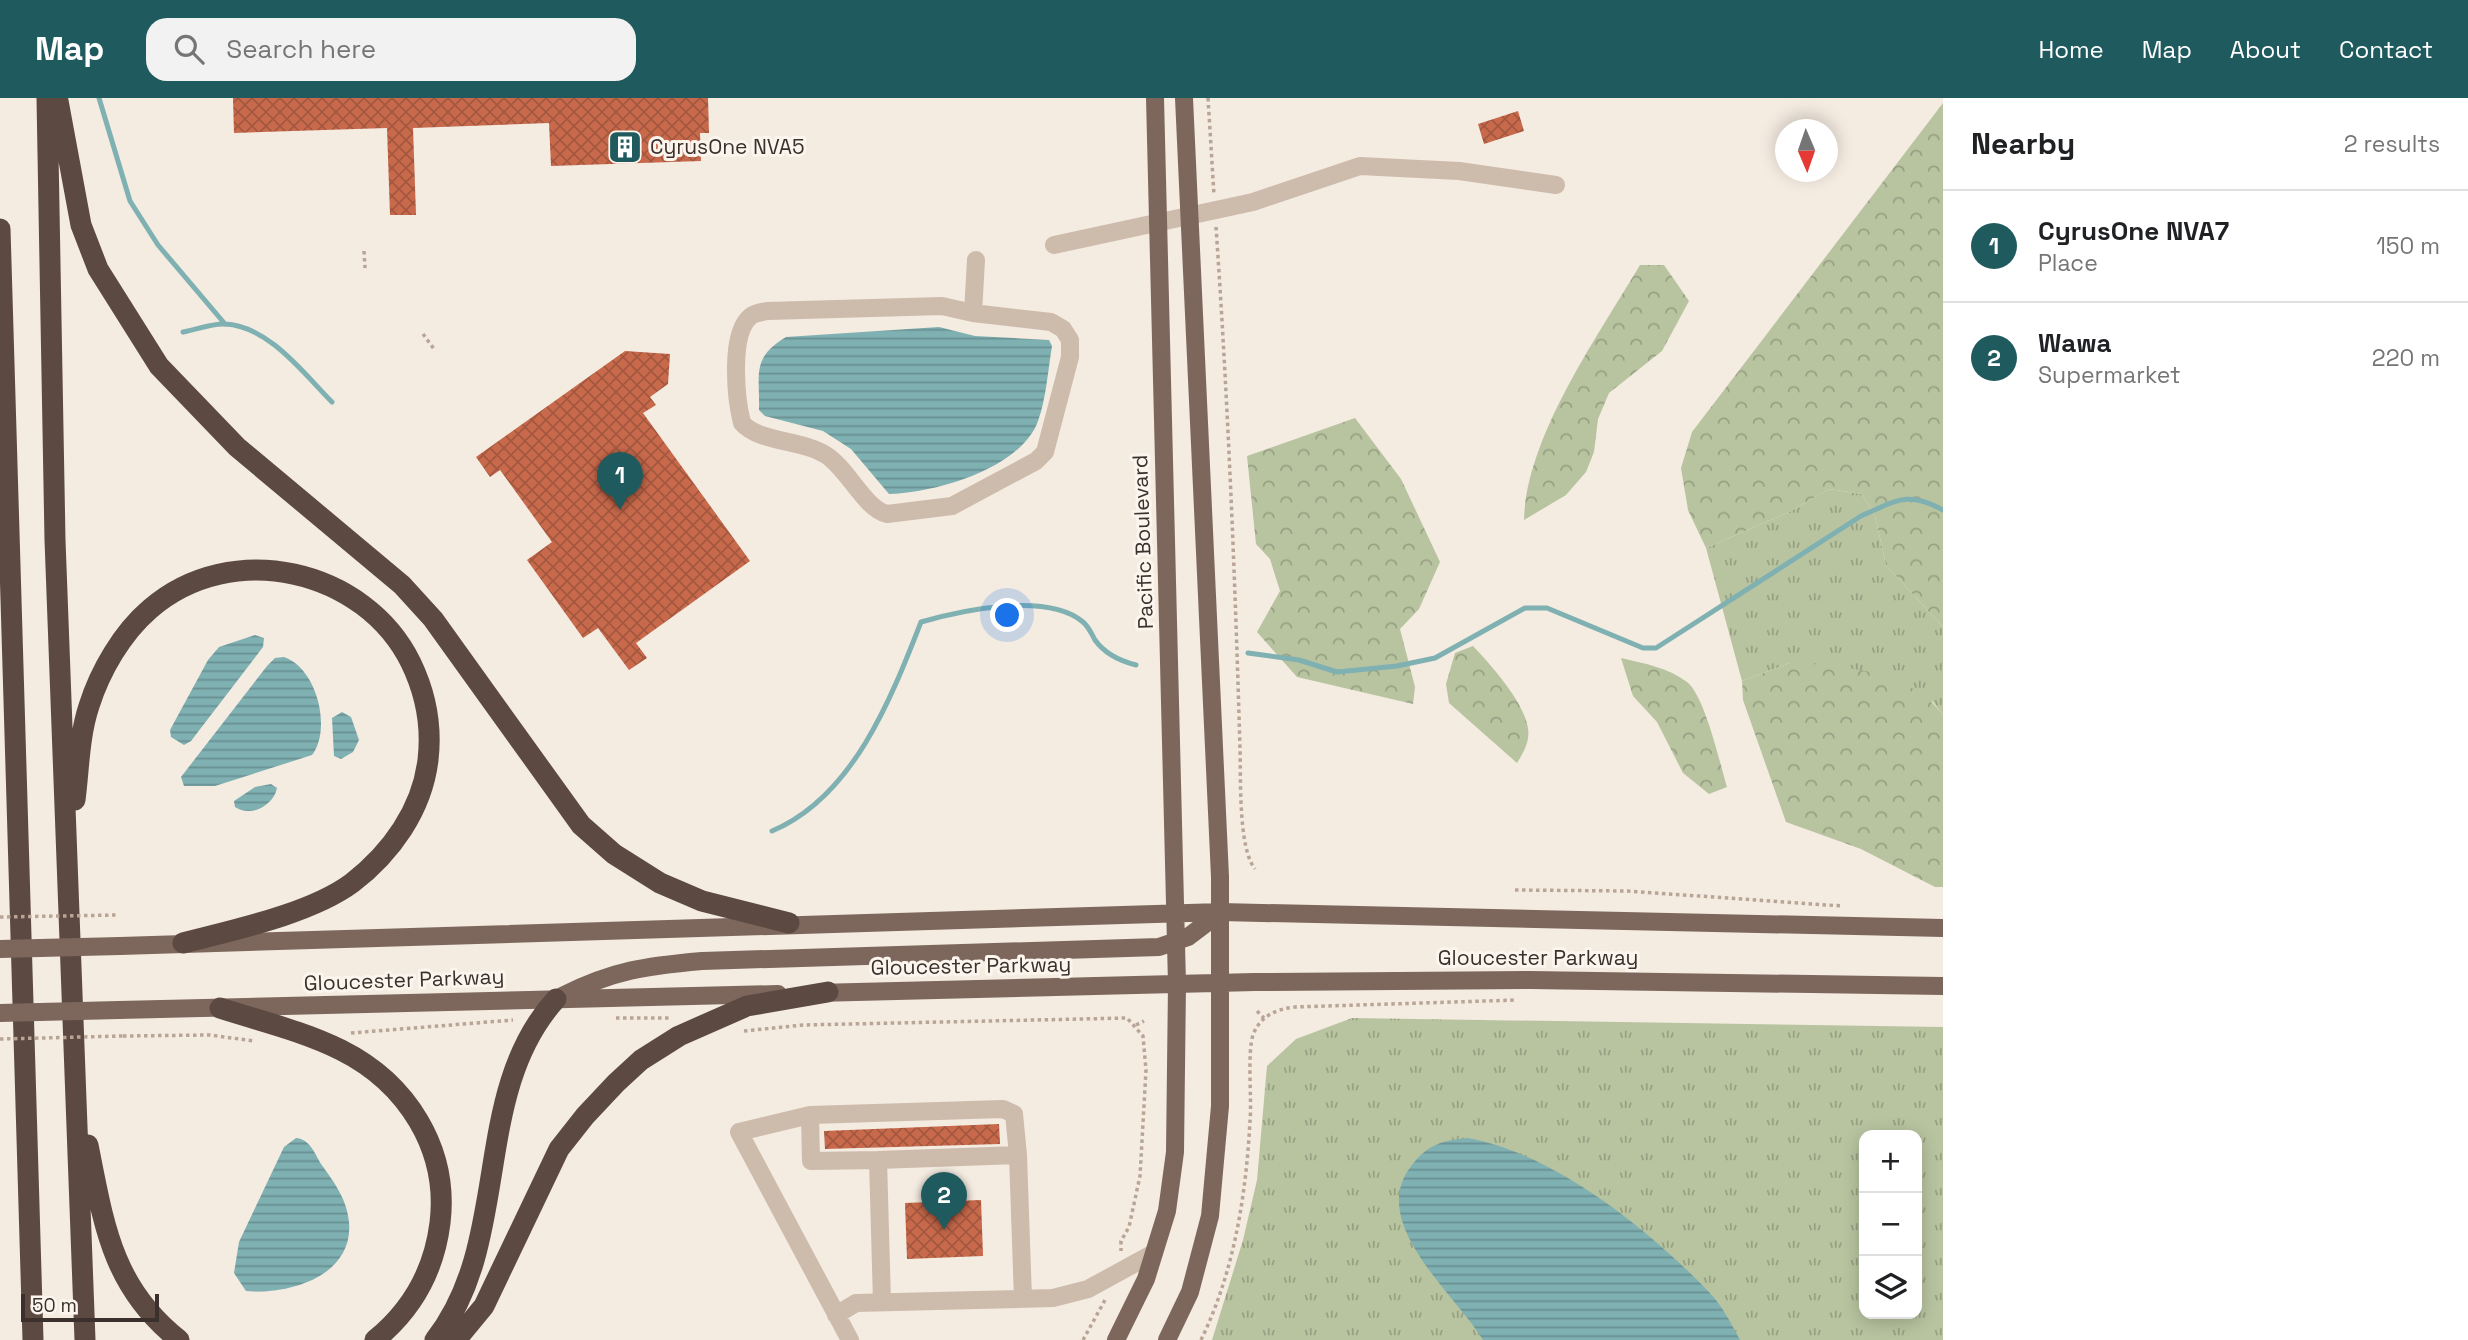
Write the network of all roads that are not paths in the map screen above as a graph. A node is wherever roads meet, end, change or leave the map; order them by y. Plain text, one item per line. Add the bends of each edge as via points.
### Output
1 (47, 98) edge
2 (57, 98) edge
3 (1155, 98) edge
4 (1184, 98) edge
5 (1556, 185) dead end
6 (1191, 217) junction
7 (1157, 224) junction
8 (0, 229) edge
9 (1054, 245) dead end
10 (976, 260) dead end
11 (973, 313) junction
12 (66, 858) junction
13 (1221, 912) junction
14 (1175, 914) junction
15 (789, 923) junction
16 (1943, 928) edge
17 (1175, 942) junction
18 (183, 943) junction
19 (0, 949) edge
20 (1177, 984) junction
21 (1222, 984) junction
22 (1943, 986) edge
23 (828, 992) junction
24 (556, 999) junction
25 (220, 1008) junction
26 (0, 1013) edge
27 (76, 1080) junction
28 (810, 1115) junction
29 (1018, 1155) junction
30 (878, 1160) junction
31 (1154, 1252) junction
32 (1023, 1299) junction
33 (883, 1302) junction
34 (836, 1315) junction
35 (33, 1340) edge
36 (85, 1340) edge
37 (179, 1340) edge
38 (375, 1340) edge
39 (435, 1340) edge
40 (456, 1340) edge
41 (850, 1340) edge
42 (1116, 1340) edge
43 (1167, 1340) edge

1 - 12 highway
2 - 15 highway via 81,225 99,269 159,366 237,447 433,618 581,825 614,854 660,883 702,901
3 - 7 main road, Pacific Boulevard
4 - 6 main road
5 - 6 street via 1459,171 1360,166 1253,202
6 - 7 street
6 - 13 main road
7 - 9 street
7 - 14 main road, Pacific Boulevard
8 - 35 highway
10 - 11 street
11 - 11 street via 942,306 767,311 752,316 739,336 736,379 742,423 755,434 802,443 824,453 840,465 877,512 952,506 1045,452 1070,357 1070,340 1051,322
12 - 18 highway via 89,705 106,667 151,608 185,586 249,569 286,571 355,597 404,647 427,706 430,742 417,804 378,860 349,884 267,920
12 - 27 highway
13 - 14 main road, Gloucester Parkway
13 - 16 main road, Gloucester Parkway
13 - 17 main road
13 - 21 main road
14 - 15 main road, Gloucester Parkway
14 - 17 main road, Pacific Boulevard
15 - 18 main road, Gloucester Parkway
17 - 20 main road, Pacific Boulevard
17 - 24 main road via 1125,950 640,966 599,978
18 - 19 main road, Gloucester Parkway, bridge
20 - 21 main road, Gloucester Parkway
20 - 23 main road, Gloucester Parkway
20 - 31 main road, Pacific Boulevard via 1175,1152 1167,1211
21 - 22 main road, Gloucester Parkway via 1530,980
21 - 43 main road via 1220,1106 1210,1216 1190,1292
23 - 24 main road, Gloucester Parkway
23 - 40 highway via 747,1006 679,1035 640,1060 584,1116 559,1149 484,1307
24 - 25 main road, Gloucester Parkway
24 - 39 highway via 537,1019 516,1059 476,1260 461,1297
25 - 26 main road, Gloucester Parkway, bridge
25 - 38 highway via 342,1051 399,1096 433,1146 442,1208 428,1274 412,1303
27 - 36 highway
27 - 37 highway via 111,1244 130,1287 152,1318
28 - 29 street via 1003,1109 1014,1114
28 - 30 street via 811,1161
28 - 34 street via 739,1132
29 - 30 street
29 - 32 street
30 - 33 street
31 - 32 street via 1088,1289 1053,1298
31 - 42 main road, Pacific Boulevard
32 - 33 street
33 - 34 street via 856,1303
34 - 41 street

